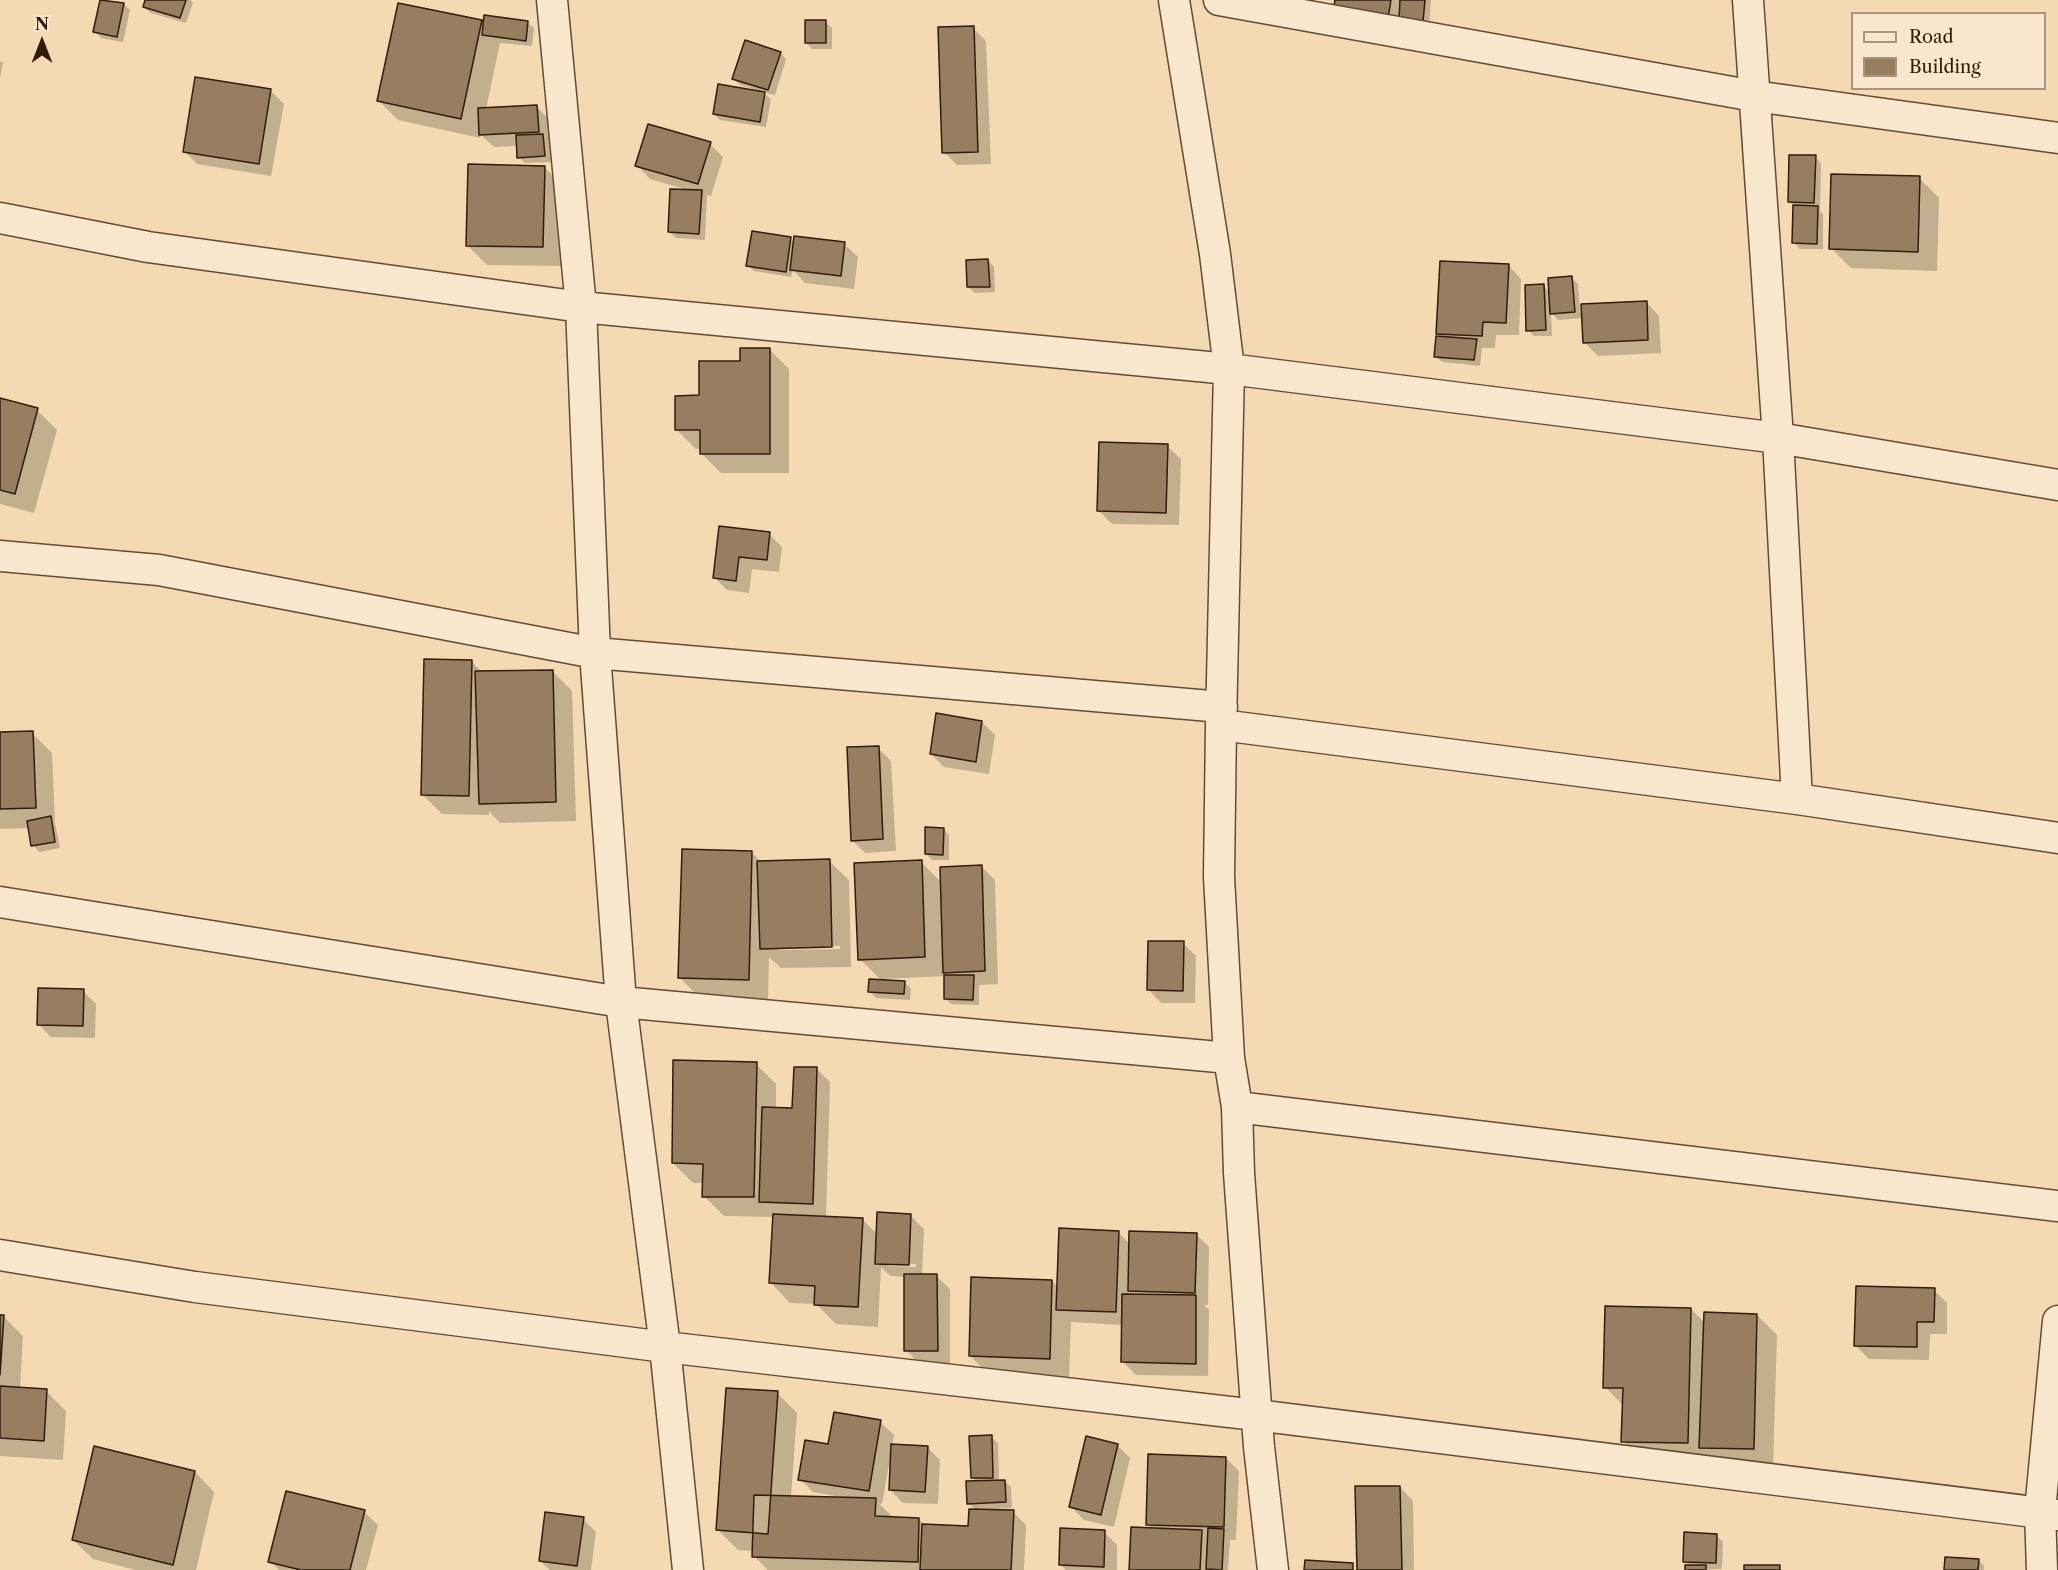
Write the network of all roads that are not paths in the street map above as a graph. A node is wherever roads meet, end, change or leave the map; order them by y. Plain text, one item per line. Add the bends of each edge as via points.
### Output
1 (552, 0) edge
2 (1174, 0) edge
3 (1219, 0) edge
4 (1748, 0) edge
5 (1754, 96) junction
6 (2058, 138) edge
7 (0, 218) edge
8 (581, 306) junction
9 (1229, 369) junction
10 (1778, 438) junction
11 (2058, 485) edge
12 (0, 556) edge
13 (595, 654) junction
14 (1221, 716) junction
15 (1797, 799) junction
16 (2058, 838) edge
17 (0, 902) edge
18 (621, 1002) junction
19 (1229, 1058) junction
20 (1237, 1107) junction
21 (2058, 1206) edge
22 (0, 1255) edge
23 (2058, 1321) edge
24 (665, 1347) junction
25 (1256, 1415) junction
26 (2049, 1513) edge
27 (688, 1570) edge
28 (1273, 1570) edge
29 (2042, 1570) edge

1 - 8 street
2 - 9 street via 1215,254
3 - 5 street
4 - 5 street
5 - 6 street
5 - 10 street
7 - 8 street via 148,247
8 - 9 street
8 - 13 street
9 - 10 street
9 - 14 street
10 - 11 street
10 - 15 street
12 - 13 street via 159,570
13 - 14 street
13 - 18 street
14 - 15 street
14 - 19 street via 1220,877
15 - 16 street
17 - 18 street
18 - 19 street
18 - 24 street
19 - 20 street
20 - 21 street
20 - 25 street
22 - 24 street via 195,1287
23 - 26 street
24 - 25 street
24 - 27 street
25 - 26 street
25 - 28 street
26 - 29 street

